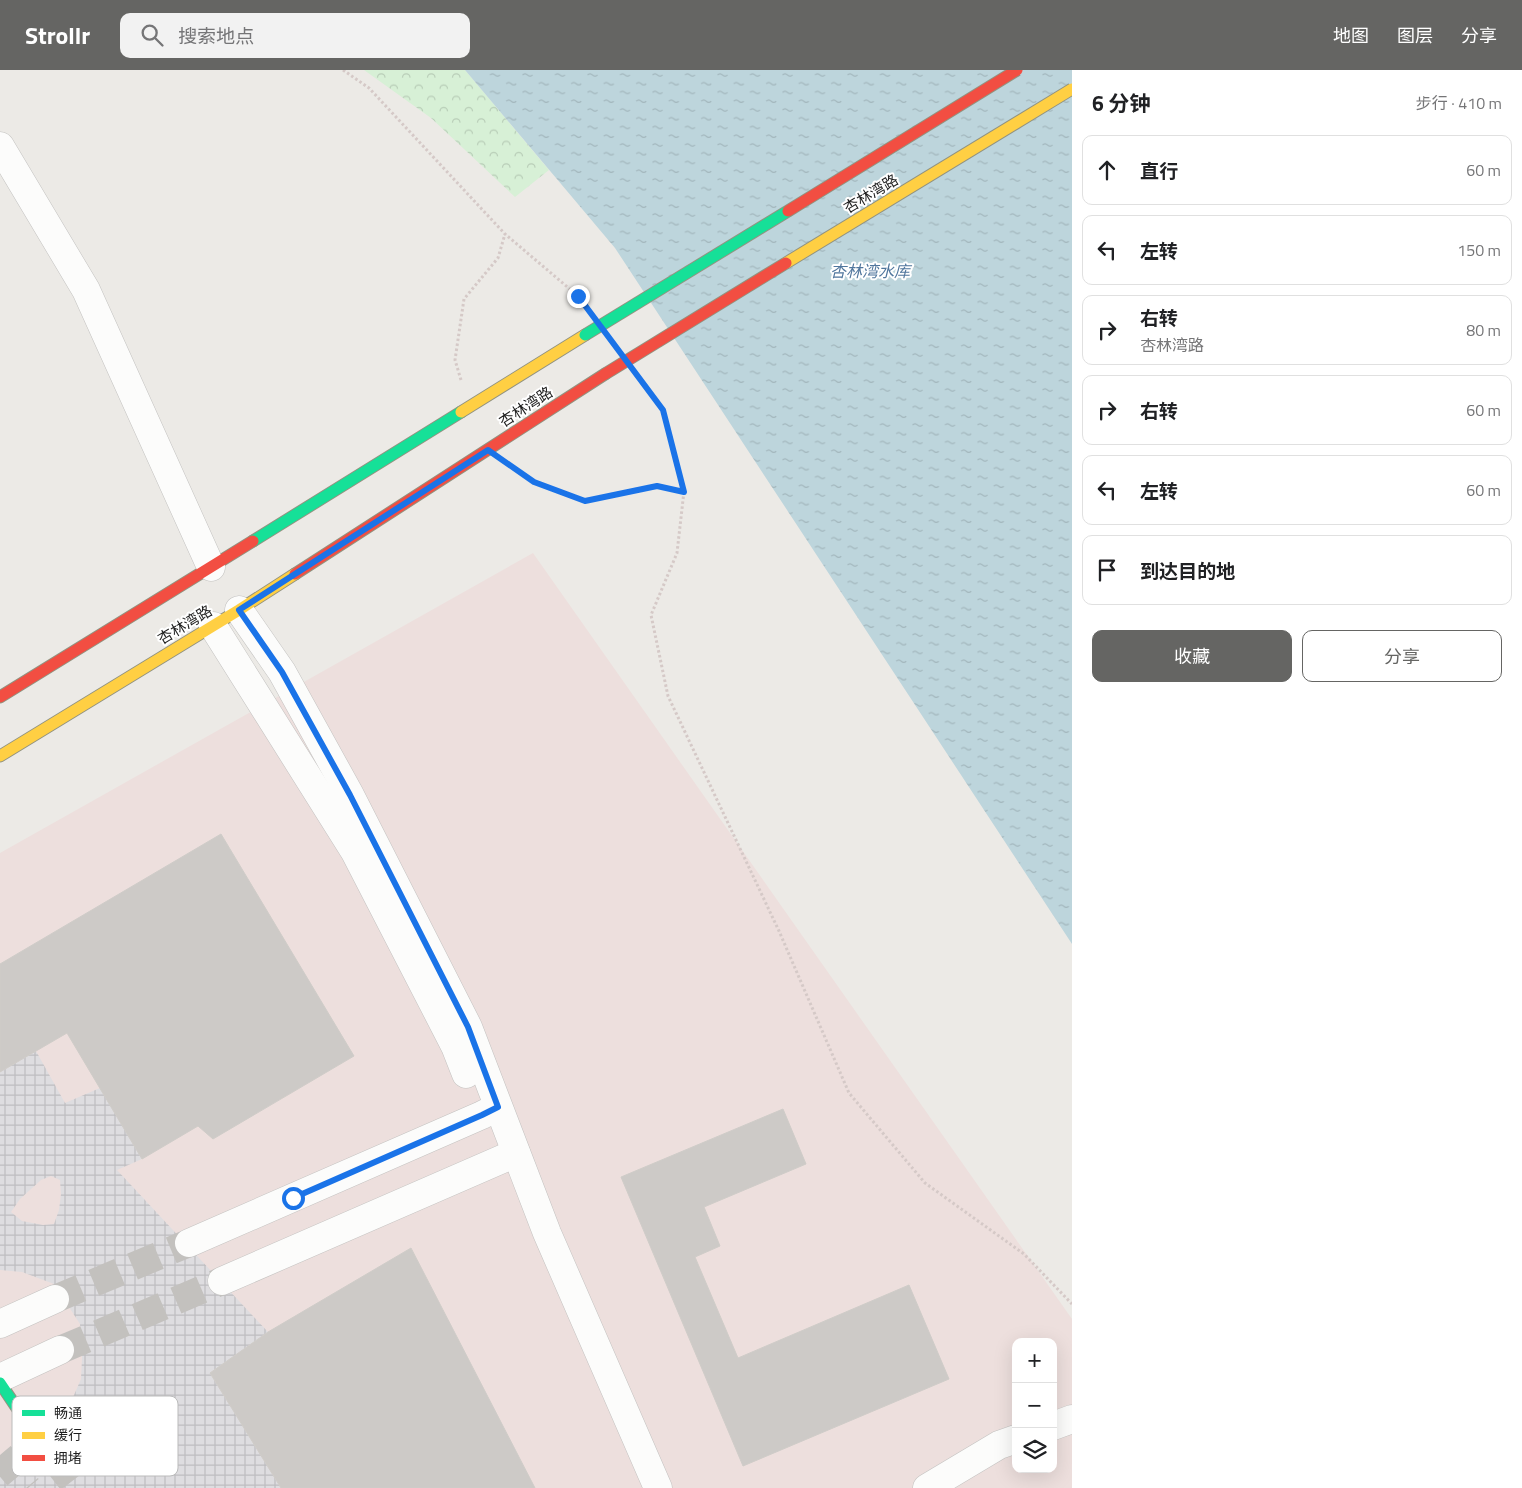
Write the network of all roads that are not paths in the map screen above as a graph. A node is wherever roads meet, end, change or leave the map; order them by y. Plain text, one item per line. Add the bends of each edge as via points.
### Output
1 (1017, 70) edge
2 (1072, 89) edge
3 (0, 146) edge
4 (211, 567) junction
5 (239, 610) junction
6 (213, 626) junction
7 (0, 697) edge
8 (0, 756) edge
9 (490, 1111) junction
10 (508, 1156) junction
11 (189, 1243) tunnel mouth
12 (222, 1281) tunnel mouth
13 (55, 1299) tunnel mouth
14 (0, 1324) edge
15 (60, 1350) tunnel mouth
16 (0, 1378) edge
17 (0, 1383) edge
18 (12, 1401) edge
19 (1072, 1419) edge
20 (1057, 1425) edge
21 (1012, 1440) edge
22 (639, 1488) edge
23 (658, 1488) edge
24 (927, 1488) edge

1 - 4 main road, 杏林湾路, bridge
2 - 5 main road, 杏林湾路, bridge via 605,374
3 - 4 street via 86,290
4 - 7 main road, 杏林湾路
5 - 6 main road, 杏林湾路
5 - 9 street via 282,672 350,795 468,1027
6 - 8 main road, 杏林湾路
6 - 9 street via 355,852
9 - 10 street
9 - 11 street
10 - 12 street
10 - 22 street via 572,1339
10 - 23 street via 547,1233
13 - 14 street
15 - 16 street
17 - 18 main road
19 - 20 street
21 - 24 street

